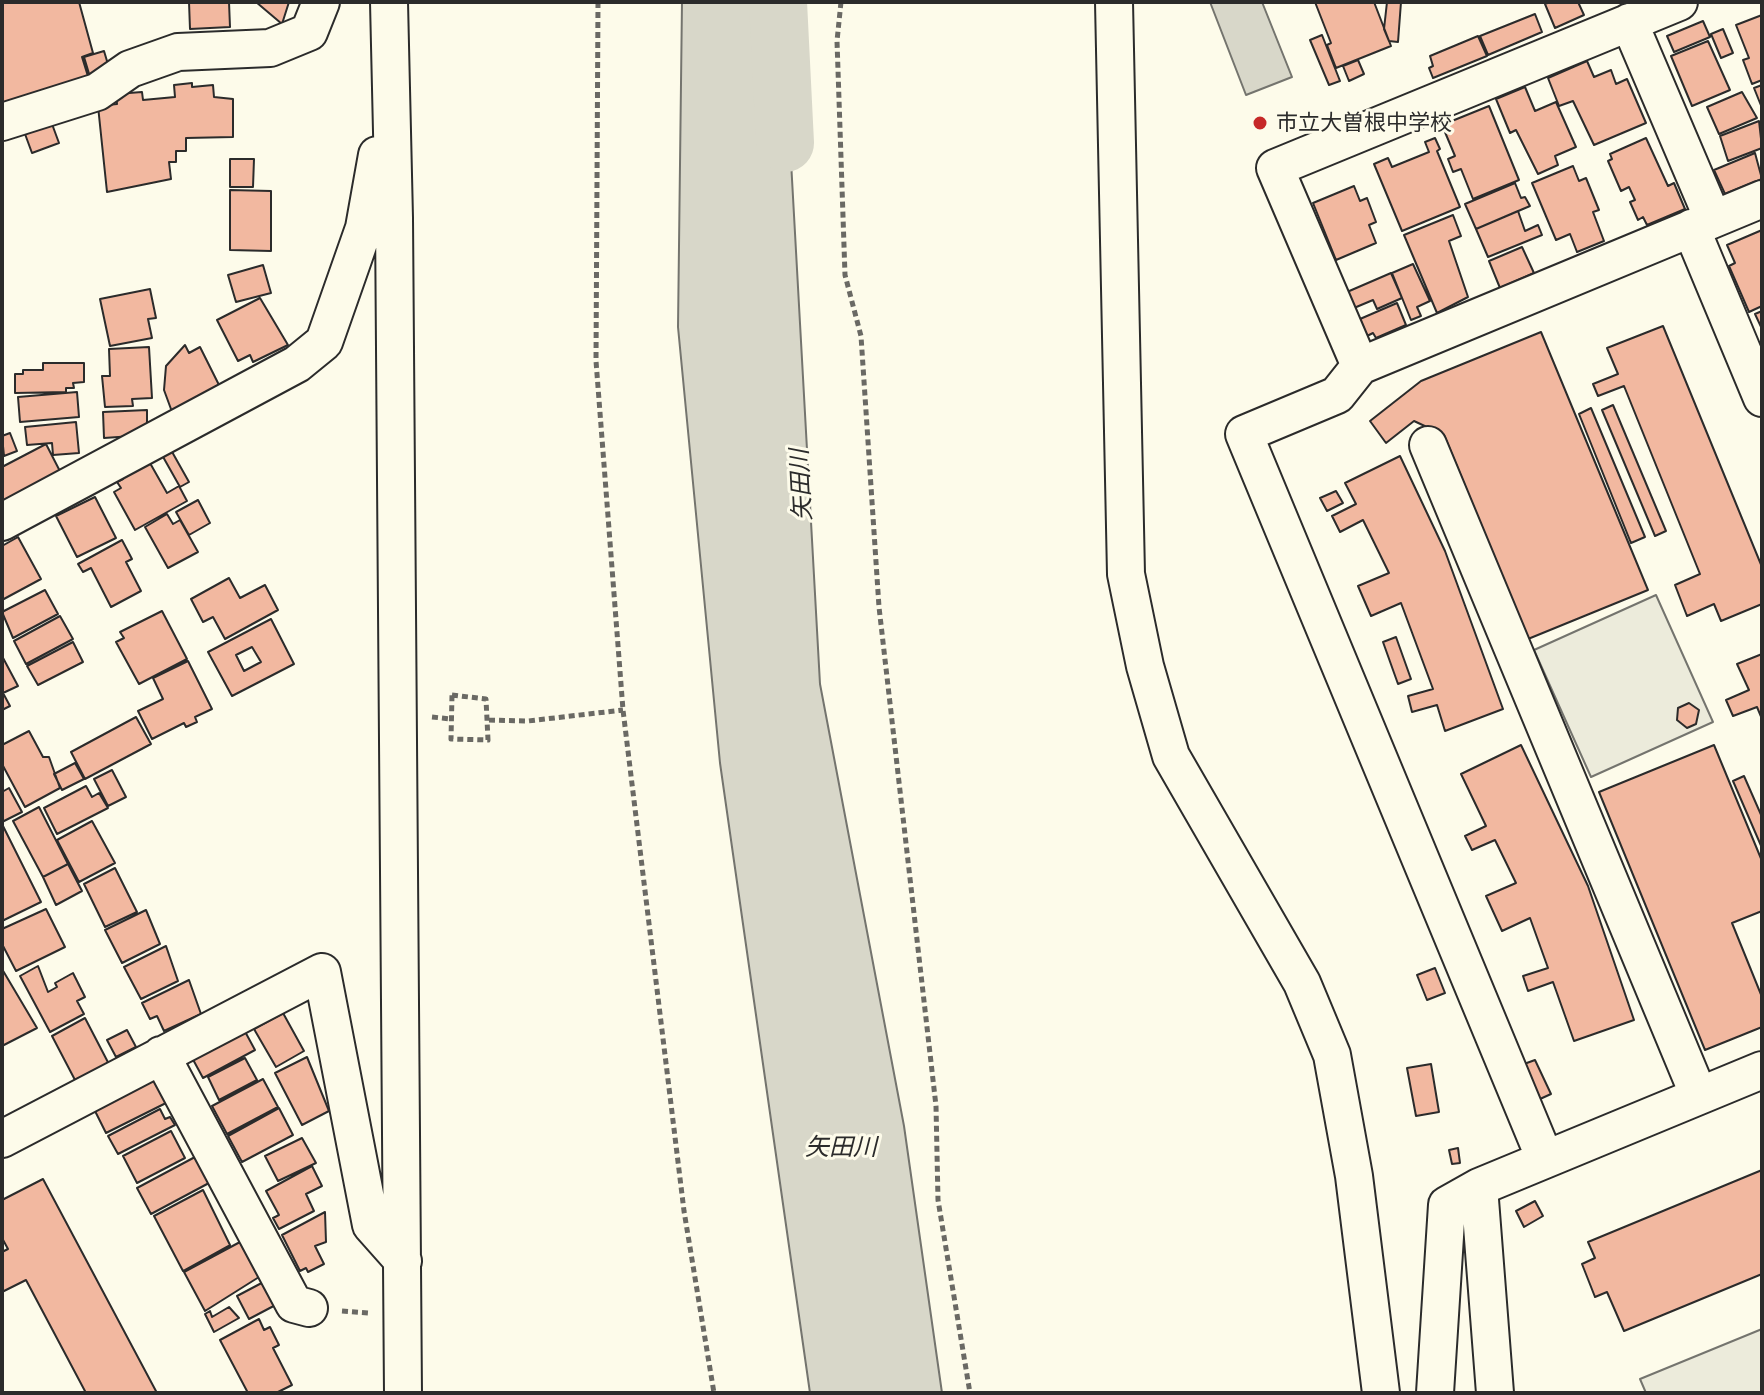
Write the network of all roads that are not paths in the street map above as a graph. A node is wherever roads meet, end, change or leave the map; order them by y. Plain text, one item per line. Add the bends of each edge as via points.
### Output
1 (321, 2) edge
2 (389, 2) edge
3 (1114, 2) edge
4 (1679, 2) edge
5 (1629, 22) junction
6 (391, 78) junction
7 (2, 122) edge
8 (1762, 199) edge
9 (1702, 224) junction
10 (1360, 366) junction
11 (1762, 398) edge
12 (1428, 445) dead end
13 (2, 522) edge
14 (161, 1055) junction
15 (1762, 1070) edge
16 (1699, 1096) junction
17 (2, 1139) edge
18 (1545, 1159) junction
19 (1479, 1187) junction
20 (403, 1261) junction
21 (309, 1308) road end
22 (403, 1393) edge
23 (1381, 1393) edge
24 (1435, 1393) edge
25 (1495, 1393) edge

1 - 7 street via 309,32 270,48 178,52 130,69 97,92
2 - 6 street
3 - 23 street via 1126,574 1171,756 1302,983 1332,1055 1354,1176
4 - 5 street
5 - 9 street
5 - 10 street via 1275,168
6 - 13 street via 364,228 324,342 297,364
6 - 20 street
8 - 9 street
9 - 10 street
9 - 11 street
10 - 18 street via 1337,395 1244,434
12 - 16 street
14 - 17 street
14 - 20 street via 322,972 371,1225
14 - 21 street via 294,1304
15 - 16 street
16 - 18 street
18 - 19 street
19 - 24 street via 1447,1205
19 - 25 street
20 - 22 street

